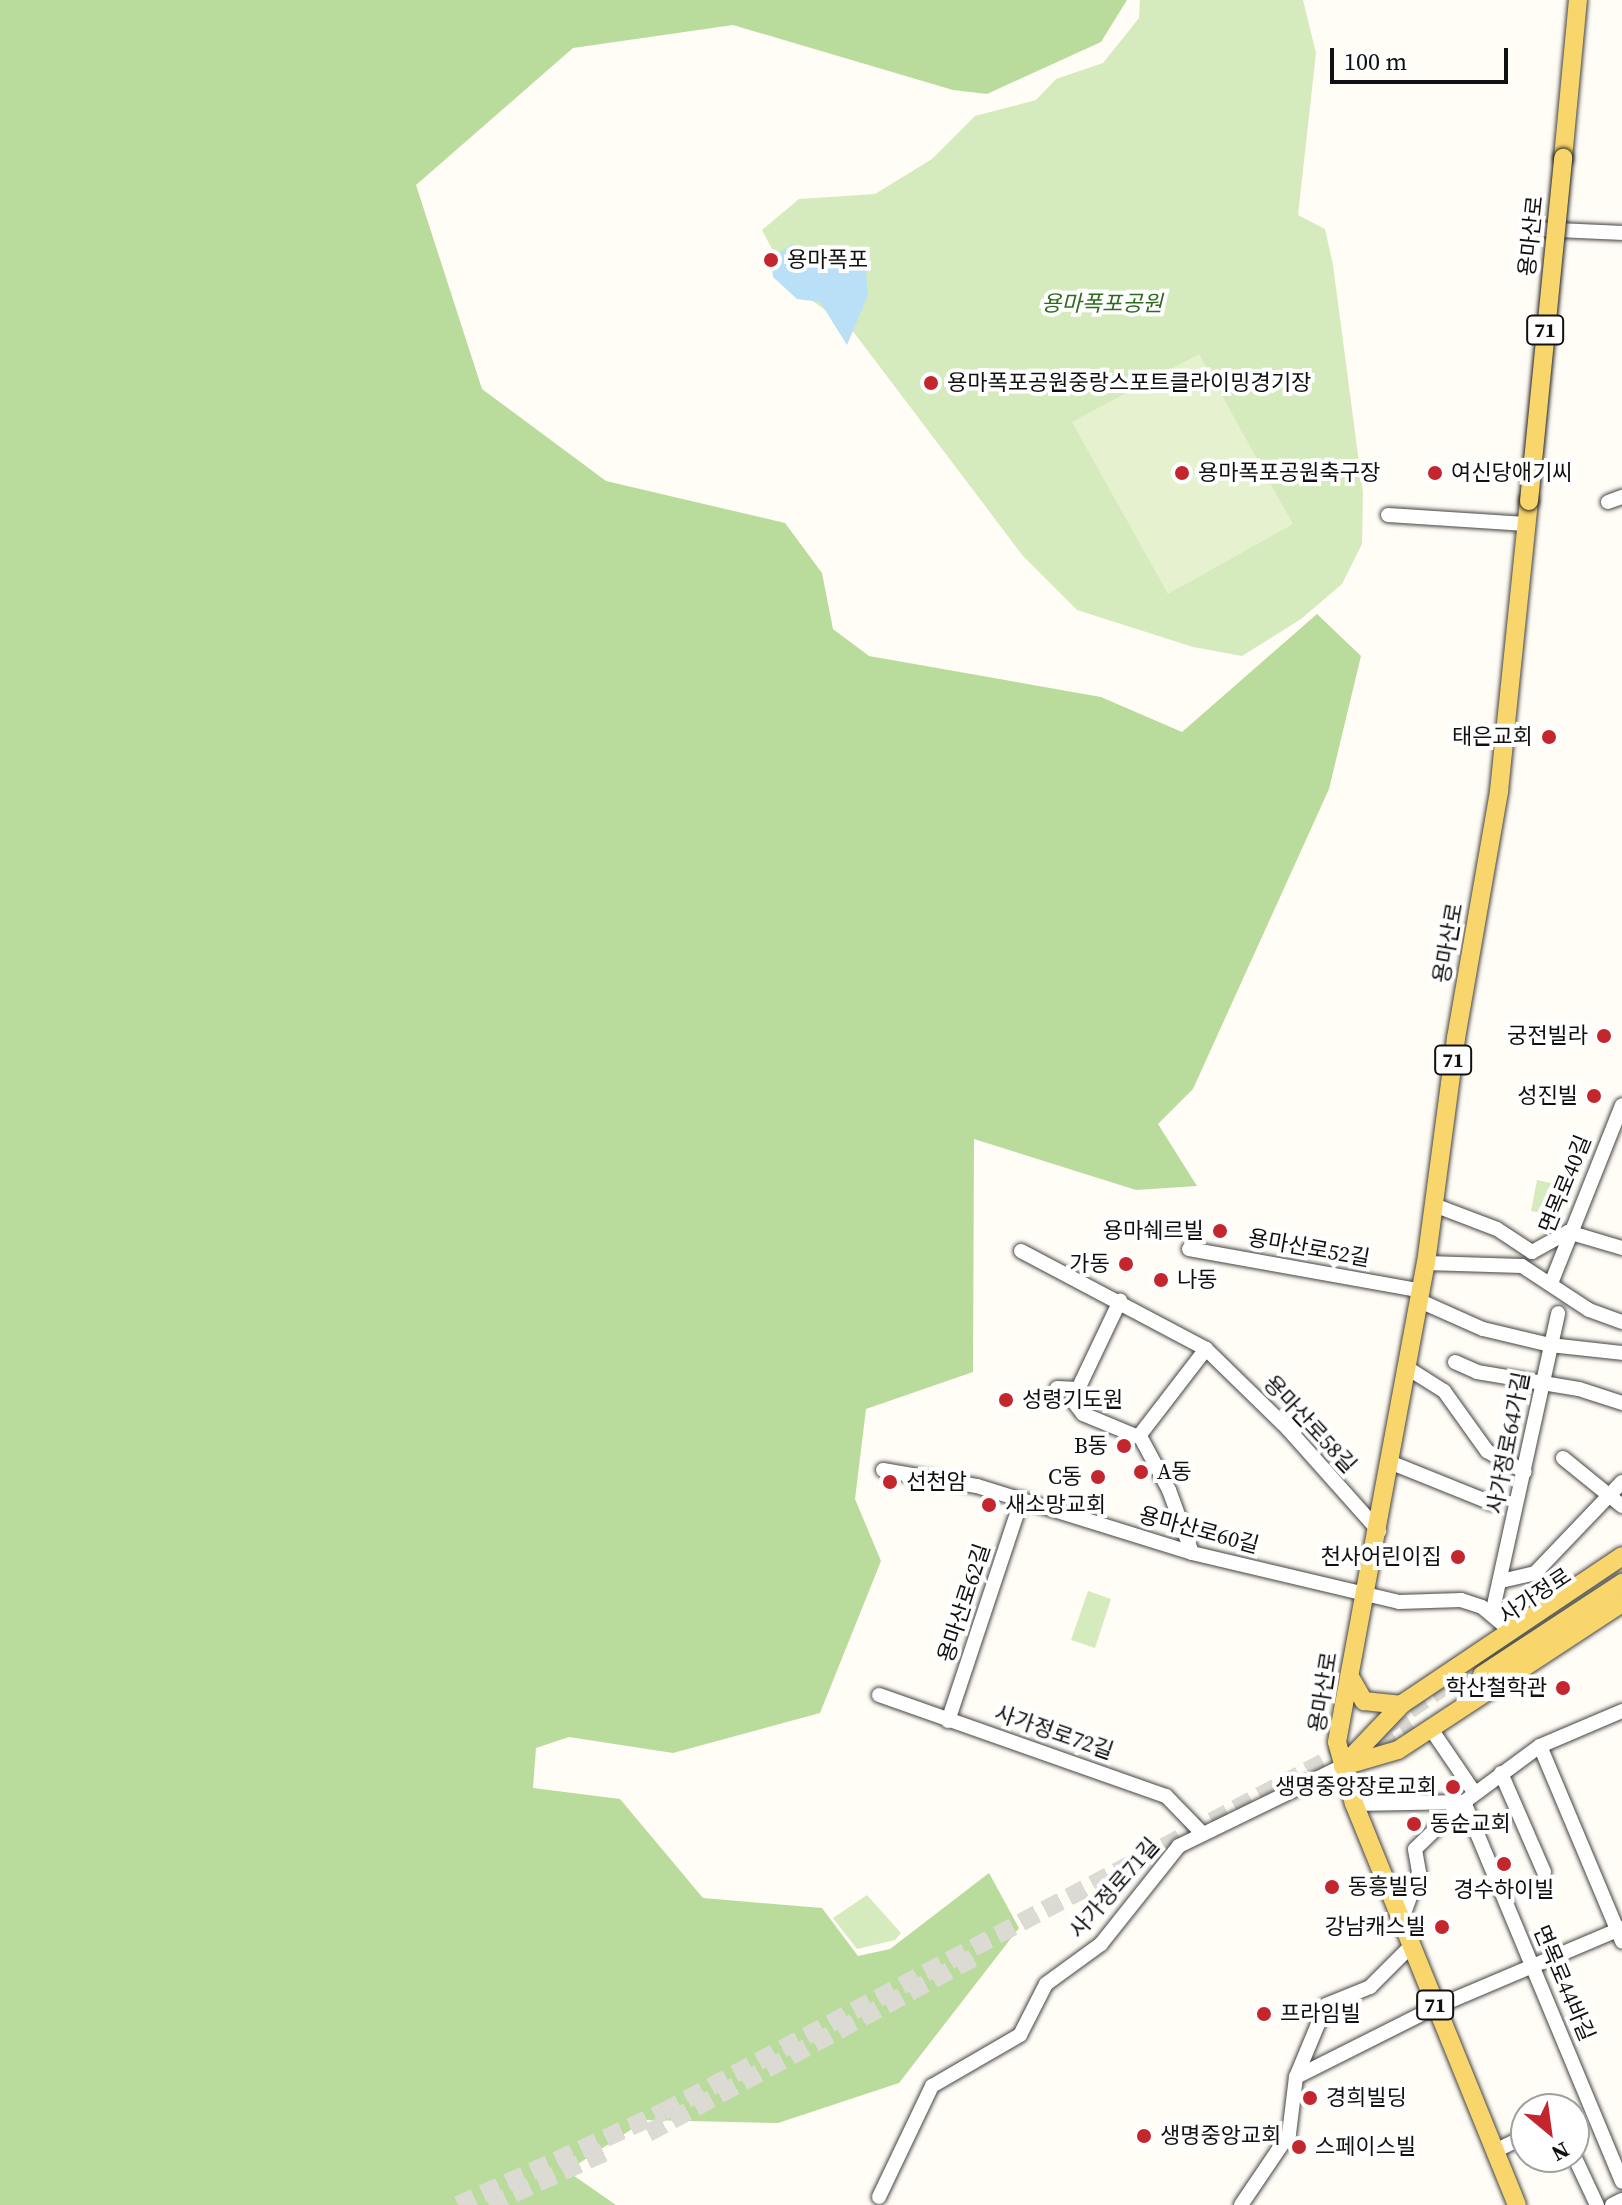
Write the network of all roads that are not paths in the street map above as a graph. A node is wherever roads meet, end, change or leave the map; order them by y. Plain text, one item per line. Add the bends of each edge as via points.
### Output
1 (1578, 0) edge
2 (1537, 229) dead end
3 (1622, 233) edge
4 (1388, 515) dead end
5 (1526, 524) junction
6 (1622, 1105) edge
7 (1434, 1205) junction
8 (1568, 1232) junction
9 (1622, 1248) edge
10 (1189, 1249) dead end
11 (1021, 1251) dead end
12 (1426, 1263) junction
13 (1552, 1281) junction
14 (1421, 1296) junction
15 (1120, 1301) junction
16 (1558, 1313) dead end
17 (1622, 1322) edge
18 (1550, 1345) junction
19 (1206, 1349) junction
20 (1622, 1353) edge
21 (1455, 1362) dead end
22 (1409, 1369) junction
23 (1541, 1385) junction
24 (1057, 1388) dead end
25 (1078, 1389) junction
26 (1622, 1403) edge
27 (1139, 1436) junction
28 (1563, 1458) dead end
29 (1392, 1463) junction
30 (883, 1470) dead end
31 (1525, 1472) junction
32 (1622, 1482) edge
33 (1611, 1494) junction
34 (1022, 1499) junction
35 (1491, 1503) dead end
36 (1622, 1506) edge
37 (1379, 1531) junction
38 (1192, 1553) junction
39 (1622, 1556) edge
40 (1622, 1566) edge
41 (1501, 1581) junction
42 (1622, 1583) edge
43 (1366, 1594) junction
44 (1622, 1603) edge
45 (1492, 1614) junction
46 (1509, 1630) junction
47 (1350, 1674) junction
48 (879, 1695) dead end
49 (1396, 1710) junction
50 (1621, 1713) edge
51 (948, 1721) junction
52 (1431, 1729) junction
53 (1408, 1744) junction
54 (1540, 1746) junction
55 (1343, 1766) junction
56 (1501, 1773) junction
57 (1469, 1797) junction
58 (1354, 1804) junction
59 (1201, 1832) junction
60 (1544, 1872) dead end
61 (1401, 1922) junction
62 (1620, 1933) edge
63 (1411, 1946) junction
64 (1534, 1966) junction
65 (1436, 2007) junction
66 (1296, 2077) junction
67 (1510, 2144) edge
68 (1495, 2151) junction
69 (1582, 2173) edge
70 (1622, 2181) edge
71 (879, 2197) dead end
72 (1622, 2200) edge
73 (1241, 2205) edge
74 (1517, 2205) edge
75 (1597, 2205) edge
76 (1612, 2205) edge

1 - 5 main road, 용마산로 / 71, bridge
2 - 3 street via 1572,235
4 - 5 street
5 - 7 main road, 용마산로 / 71 via 1499,791 1456,1038
6 - 8 street, 면목로40길
7 - 8 street via 1497,1229 1532,1252
7 - 12 main road, 용마산로 / 71
8 - 9 street
8 - 13 street, 면목로40길
10 - 14 street, 용마산로52길
11 - 15 street, 용마산로58길
12 - 13 street via 1522,1266
12 - 14 main road, 용마산로 / 71
13 - 17 street via 1589,1310
14 - 18 street, 용마산로52길 via 1483,1329
14 - 22 main road, 용마산로 / 71
15 - 19 street, 용마산로58길
15 - 25 street
16 - 18 street, 사가정로64가길
18 - 20 street, 용마산로52길
18 - 23 street, 사가정로64가길
19 - 27 street
19 - 37 street, 용마산로58길 via 1288,1429
21 - 23 street
22 - 29 main road, 용마산로 / 71
22 - 31 street via 1444,1391 1487,1451
23 - 26 street via 1579,1389
23 - 31 street, 사가정로64가길
24 - 25 street
25 - 27 street via 1073,1401 1084,1415
27 - 38 street via 1169,1490
28 - 33 street
29 - 35 street
29 - 37 main road, 용마산로 / 71
30 - 34 street
31 - 41 street, 사가정로64가길
32 - 33 street
33 - 36 street
33 - 41 street via 1533,1575
34 - 38 street, 용마산로60길
34 - 51 street, 용마산로62길
37 - 43 main road, 용마산로 / 71
38 - 43 street, 용마산로60길
39 - 46 main road
40 - 42 main road, 사가정로 via 1478,1670
41 - 45 street, 사가정로64가길
43 - 45 street, 용마산로60길 via 1399,1602 1461,1600
43 - 47 main road, 용마산로 / 71
44 - 52 main road
45 - 46 street
46 - 49 main road
47 - 49 main road via 1354,1691 1364,1701
47 - 55 main road, 용마산로 / 71 via 1338,1733
48 - 51 street, 사가정로72길
49 - 53 main road via 1388,1736
49 - 55 main road
50 - 54 street
51 - 59 street, 사가정로72길 via 1048,1751 1166,1796
52 - 53 main road
52 - 57 street
53 - 55 main road via 1381,1758
54 - 56 street
54 - 62 street
55 - 58 main road, 용마산로 / 71
55 - 59 street, 사가정로71길
56 - 57 street
56 - 60 street
57 - 58 street
57 - 61 street via 1415,1849 1419,1870
57 - 64 street, 면목로44바길
58 - 61 main road, 용마산로 / 71
59 - 71 street, 사가정로71길 via 1161,1864 1101,1944 1046,1984 1020,2035 932,2086
61 - 63 main road, 용마산로 / 71
62 - 64 street
63 - 65 main road, 용마산로 / 71
63 - 66 street via 1370,1987 1326,2005
64 - 65 street
64 - 70 street, 면목로44바길
65 - 66 street
65 - 68 main road, 용마산로 / 71
66 - 73 street via 1289,2134
67 - 68 street
68 - 74 main road, 용마산로 / 71
69 - 75 street
72 - 76 street

